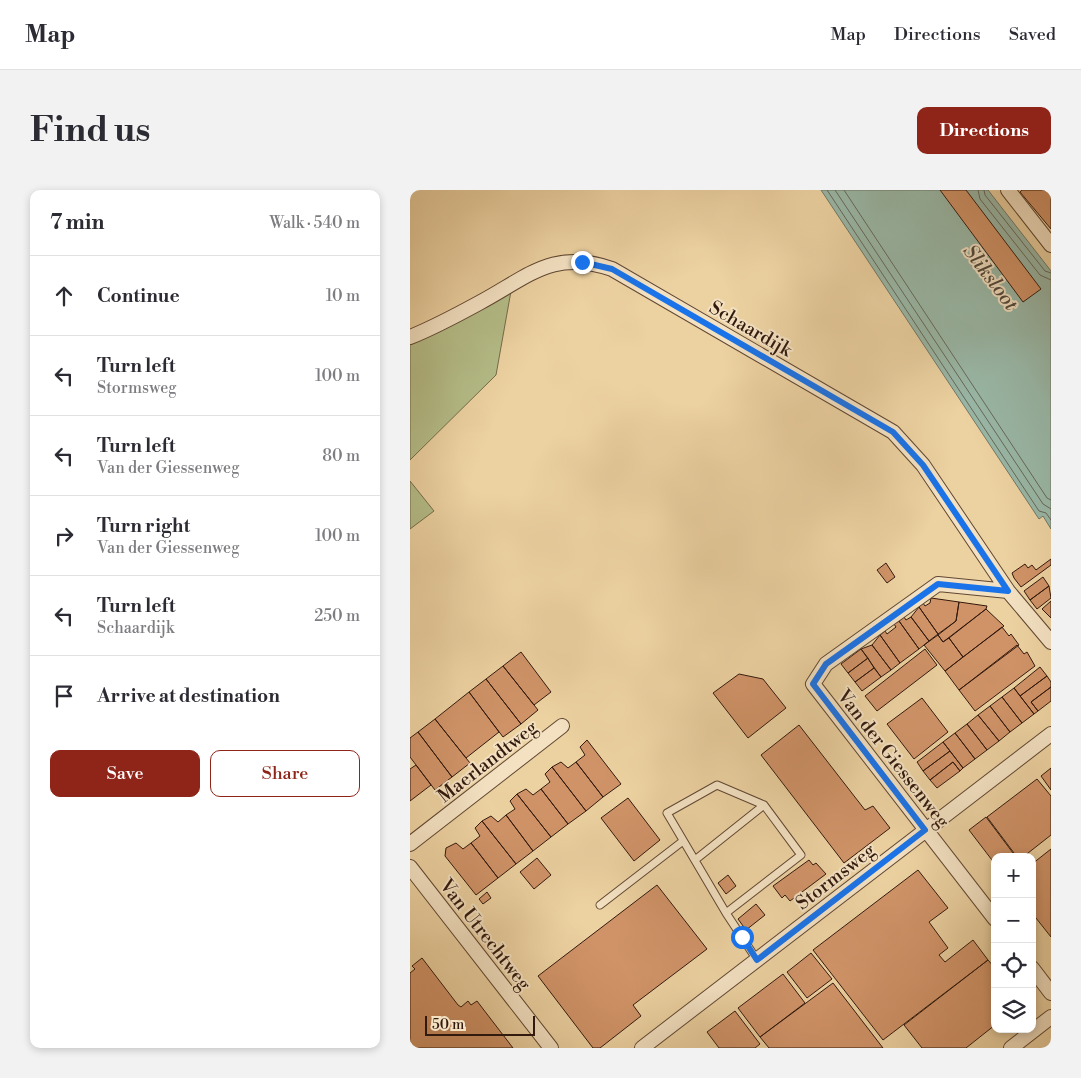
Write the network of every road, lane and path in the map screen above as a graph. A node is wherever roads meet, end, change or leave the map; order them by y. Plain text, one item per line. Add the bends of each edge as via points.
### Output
1 (1008, 190) edge
2 (1051, 245) edge
3 (410, 337) edge
4 (1008, 591) junction
5 (1051, 642) edge
6 (562, 726) dead end
7 (1051, 734) edge
8 (764, 805) junction
9 (925, 830) junction
10 (683, 840) junction
11 (410, 844) edge
12 (695, 860) junction
13 (410, 866) edge
14 (600, 905) dead end
15 (726, 913) junction
16 (991, 914) edge
17 (757, 960) junction
18 (1036, 973) edge
19 (1051, 993) edge
20 (1051, 1017) edge
21 (551, 1048) edge
22 (642, 1048) edge
23 (1011, 1048) edge

1 - 2 street
3 - 4 street, Schaardijk via 479,303 538,268 561,262 582,262 612,269 893,432 923,465
4 - 5 street, Schaardijk
4 - 9 street, Van der Giessenweg via 938,584 826,664 813,684
6 - 11 street, Maerlandtweg
7 - 9 street, Stormsweg
8 - 10 lane via 718,784 668,813
8 - 12 lane
8 - 15 lane via 801,855
9 - 16 street, Van der Giessenweg
9 - 17 street, Stormsweg
10 - 12 lane
10 - 14 lane
12 - 15 lane
13 - 21 street, Van Utrechtweg
15 - 17 lane
17 - 22 street, Stormsweg
18 - 19 street
20 - 23 street

